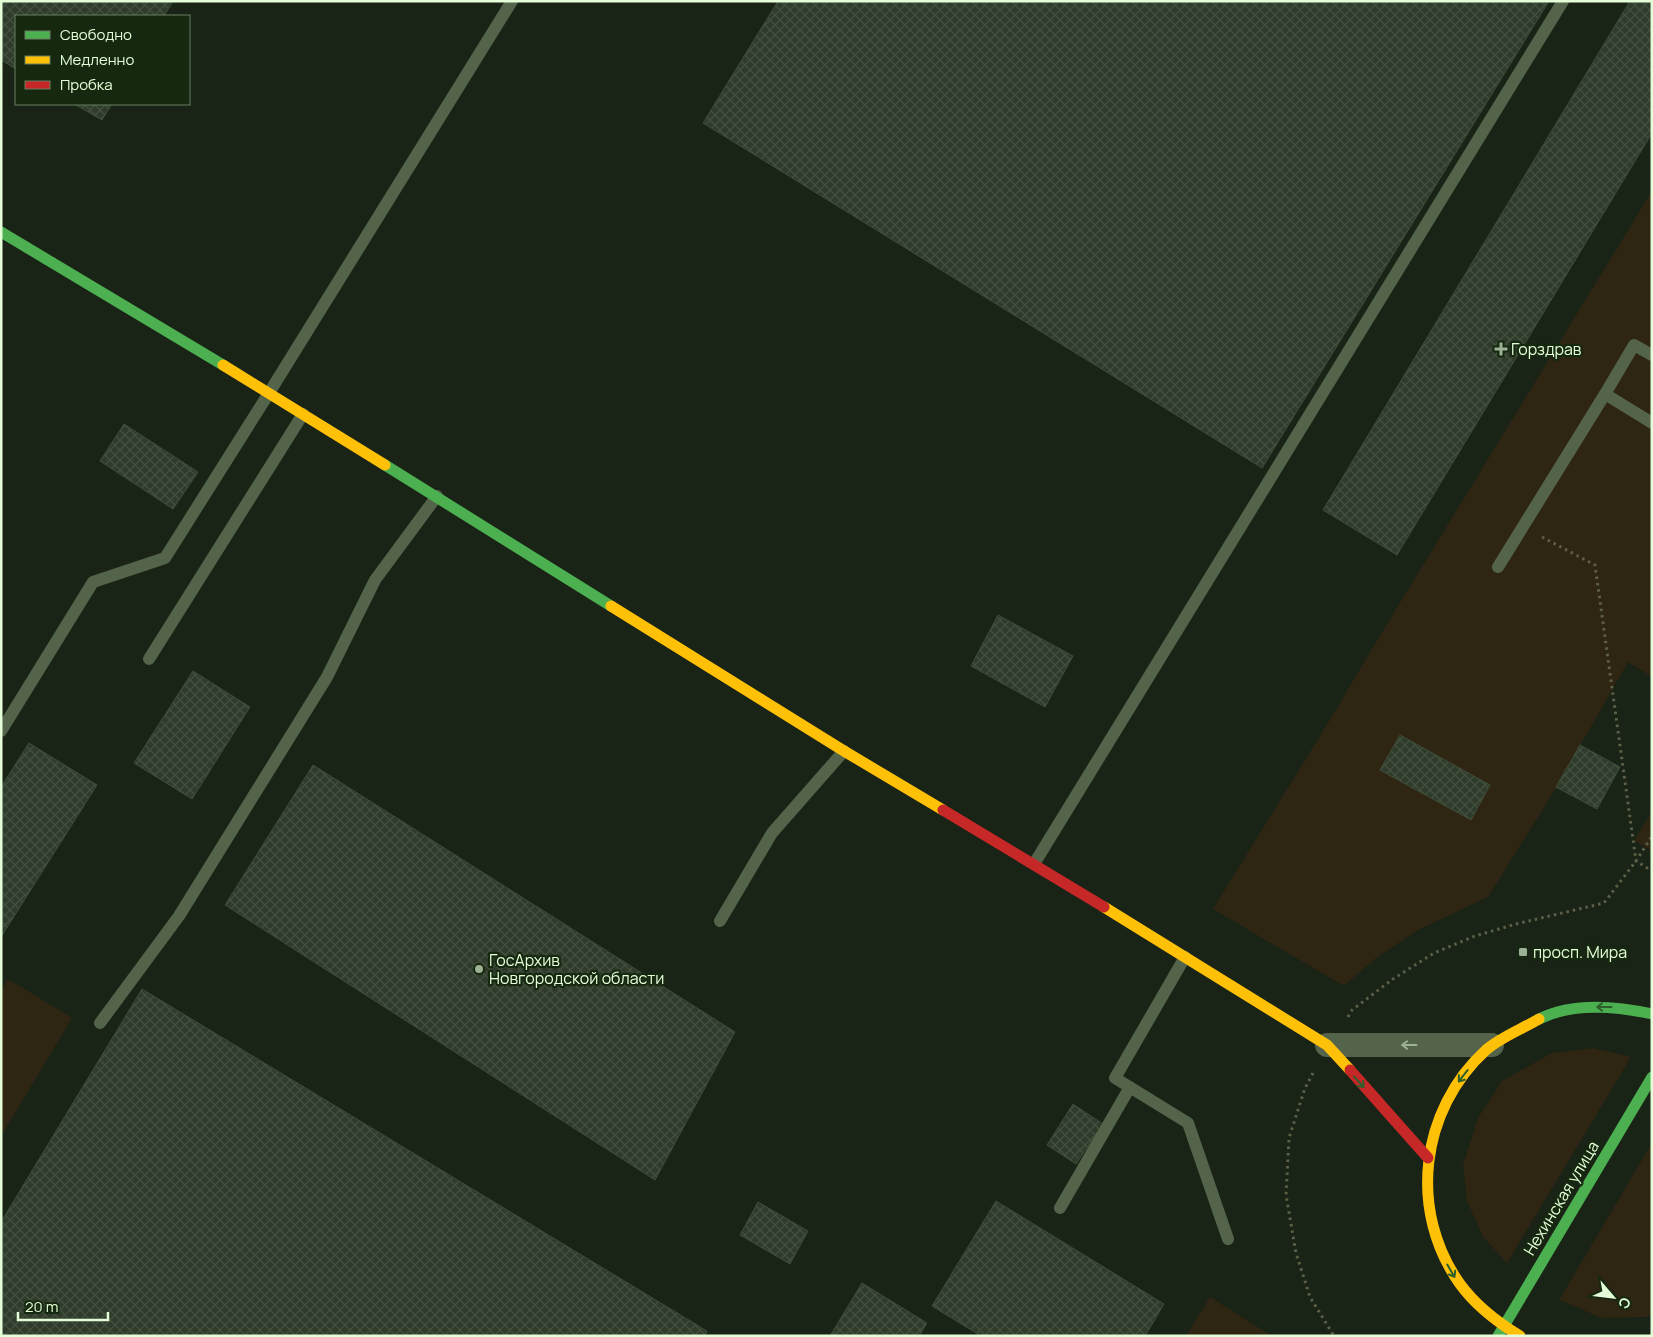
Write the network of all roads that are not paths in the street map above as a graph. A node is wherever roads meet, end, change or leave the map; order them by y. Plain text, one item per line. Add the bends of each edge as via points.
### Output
1 (512, 1) edge
2 (1563, 1) edge
3 (1, 232) edge
4 (1652, 355) edge
5 (270, 393) junction
6 (1605, 394) junction
7 (303, 414) junction
8 (1652, 423) edge
9 (437, 496) junction
10 (1498, 567) dead end
11 (148, 659) dead end
12 (1, 731) edge
13 (844, 751) junction
14 (1034, 864) junction
15 (720, 920) dead end
16 (1185, 957) junction
17 (1652, 1014) edge
18 (100, 1023) dead end
19 (1327, 1045) junction
20 (1492, 1045) junction
21 (1652, 1077) edge
22 (1130, 1087) junction
23 (1428, 1158) junction
24 (1060, 1208) dead end
25 (1228, 1239) dead end
26 (1500, 1331) edge
27 (1520, 1336) edge

1 - 5 lane
2 - 14 lane
3 - 5 street
4 - 6 lane via 1634,345
5 - 7 street
5 - 12 lane via 165,558 93,582
6 - 8 lane
6 - 10 lane
7 - 9 street
7 - 11 lane
9 - 13 street
9 - 18 lane via 375,580 327,677 179,916
13 - 14 street
13 - 15 lane via 772,833
14 - 16 street
16 - 19 street
16 - 22 lane via 1115,1078
17 -> 20 street via 1617,1007 1583,1007 1550,1014
20 -> 19 street
19 -> 23 street
20 -> 23 street via 1461,1076 1440,1115
21 - 26 street, Нехинская улица
22 - 24 lane
22 - 25 lane via 1188,1123
23 -> 26 street via 1426,1192 1432,1226 1443,1256 1458,1283
26 - 27 street

